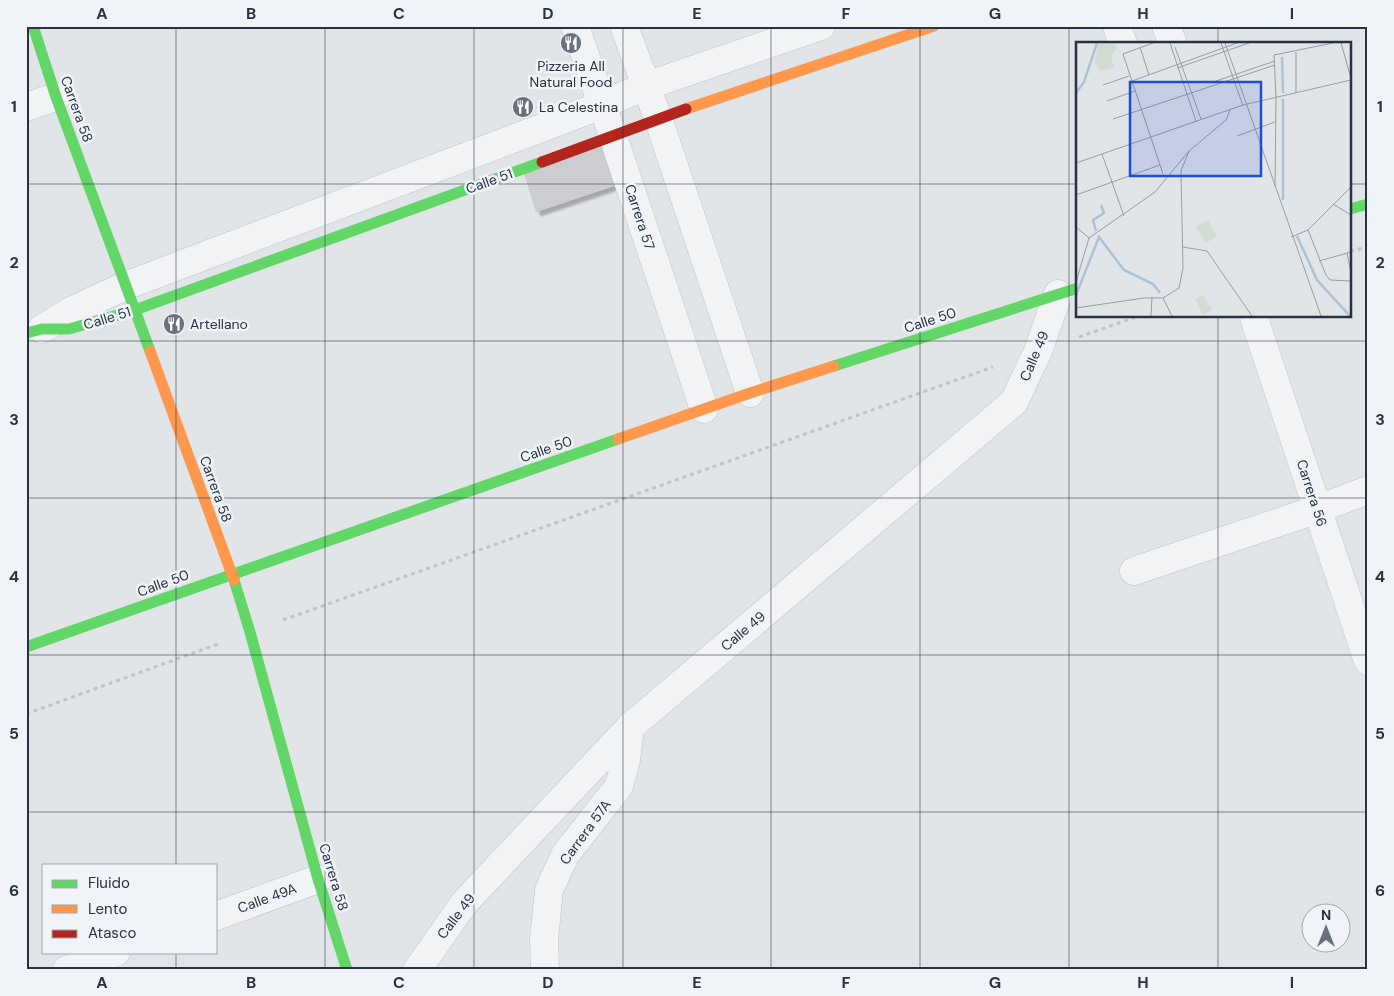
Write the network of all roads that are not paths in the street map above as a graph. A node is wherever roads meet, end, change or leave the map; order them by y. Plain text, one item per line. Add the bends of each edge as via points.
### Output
1 (33, 26) edge
2 (574, 26) edge
3 (624, 26) edge
4 (821, 26) edge
5 (934, 26) edge
6 (1117, 26) edge
7 (1166, 26) edge
8 (1122, 42) edge
9 (1172, 42) edge
10 (646, 86) junction
11 (56, 97) junction
12 (602, 105) junction
13 (26, 107) edge
14 (658, 118) junction
15 (614, 136) junction
16 (1368, 204) edge
17 (1352, 208) edge
18 (1068, 291) edge
19 (130, 298) junction
20 (1253, 319) edge
21 (34, 331) edge
22 (750, 393) junction
23 (704, 410) junction
24 (1368, 490) edge
25 (1318, 509) junction
26 (1134, 571) dead end
27 (232, 574) junction
28 (26, 647) edge
29 (1368, 661) edge
30 (630, 726) junction
31 (318, 879) junction
32 (218, 915) edge
33 (111, 954) edge
34 (67, 970) edge
35 (347, 970) edge
36 (417, 970) edge
37 (545, 970) edge

1 - 11 street, Carrera 58
2 - 12 street, Carrera 57
3 - 10 street
4 - 10 street, Calle 51
5 - 14 street, Calle 51
6 - 8 street
7 - 9 street
10 - 12 street, Calle 51
10 - 14 street
11 - 13 street
11 - 19 street, Carrera 58
12 - 15 street, Carrera 57
12 - 19 street, Calle 51
14 - 15 street, Calle 51
14 - 22 street
15 - 19 street, Calle 51
15 - 23 street, Carrera 57
16 - 17 street
18 - 22 street, Calle 50
18 - 30 street, Calle 49 via 1014,402
19 - 21 street, Calle 51 via 71,311
19 - 27 street, Carrera 58
20 - 25 street, Carrera 56
22 - 23 street, Calle 50
23 - 27 street, Calle 50
24 - 25 street
25 - 26 street
25 - 29 street, Carrera 56
27 - 28 street, Calle 50
27 - 31 street, Carrera 58
30 - 36 street, Calle 49 via 464,902
30 - 37 street, Carrera 57A via 619,786 565,855 549,890 544,938
31 - 32 street, Calle 49A
31 - 35 street, Carrera 58
33 - 34 street

